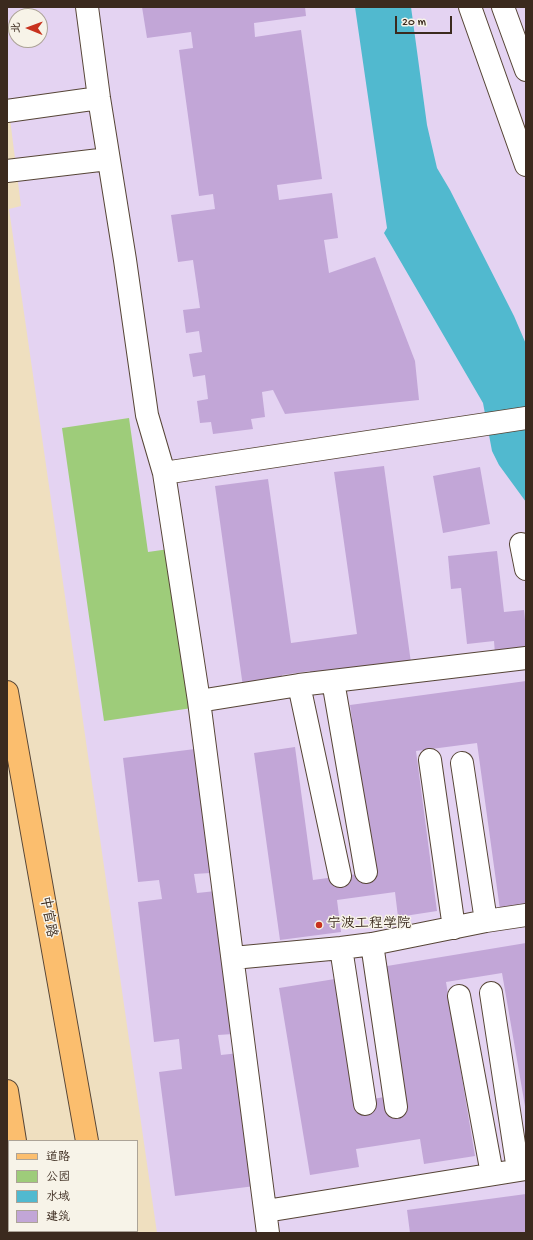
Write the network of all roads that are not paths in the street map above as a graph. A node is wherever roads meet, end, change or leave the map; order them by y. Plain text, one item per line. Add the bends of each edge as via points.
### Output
1 (87, 7) edge
2 (470, 7) edge
3 (503, 7) edge
4 (526, 68) edge
5 (99, 98) junction
6 (7, 111) edge
7 (108, 159) junction
8 (526, 165) edge
9 (7, 172) edge
10 (526, 418) edge
11 (164, 473) junction
12 (521, 544) dead end
13 (526, 569) edge
14 (526, 658) edge
15 (333, 681) junction
16 (298, 686) junction
17 (7, 692) edge
18 (199, 701) junction
19 (430, 760) dead end
20 (462, 763) dead end
21 (366, 872) dead end
22 (340, 876) dead end
23 (526, 915) edge
24 (486, 921) junction
25 (454, 928) junction
26 (372, 944) junction
27 (341, 948) junction
28 (233, 958) junction
29 (491, 992) dead end
30 (459, 996) dead end
31 (7, 1091) edge
32 (365, 1104) dead end
33 (396, 1106) dead end
34 (15, 1140) edge
35 (87, 1140) edge
36 (522, 1169) edge
37 (492, 1174) junction
38 (266, 1211) junction
39 (268, 1233) edge

1 - 5 street
2 - 8 street
3 - 4 street
5 - 6 street
5 - 7 street
7 - 9 street
7 - 11 street via 126,260 147,415
10 - 11 street
11 - 18 street
12 - 13 street
14 - 15 street
15 - 16 street
15 - 21 street
16 - 18 street
16 - 22 street
17 - 35 main road, 中官路
18 - 28 street
19 - 25 street
20 - 24 street
23 - 24 street
24 - 25 street
25 - 26 street
26 - 27 street
26 - 33 street
27 - 28 street
27 - 32 street
28 - 38 street
29 - 36 street
30 - 37 street
31 - 34 main road
36 - 37 street
37 - 38 street
38 - 39 street

